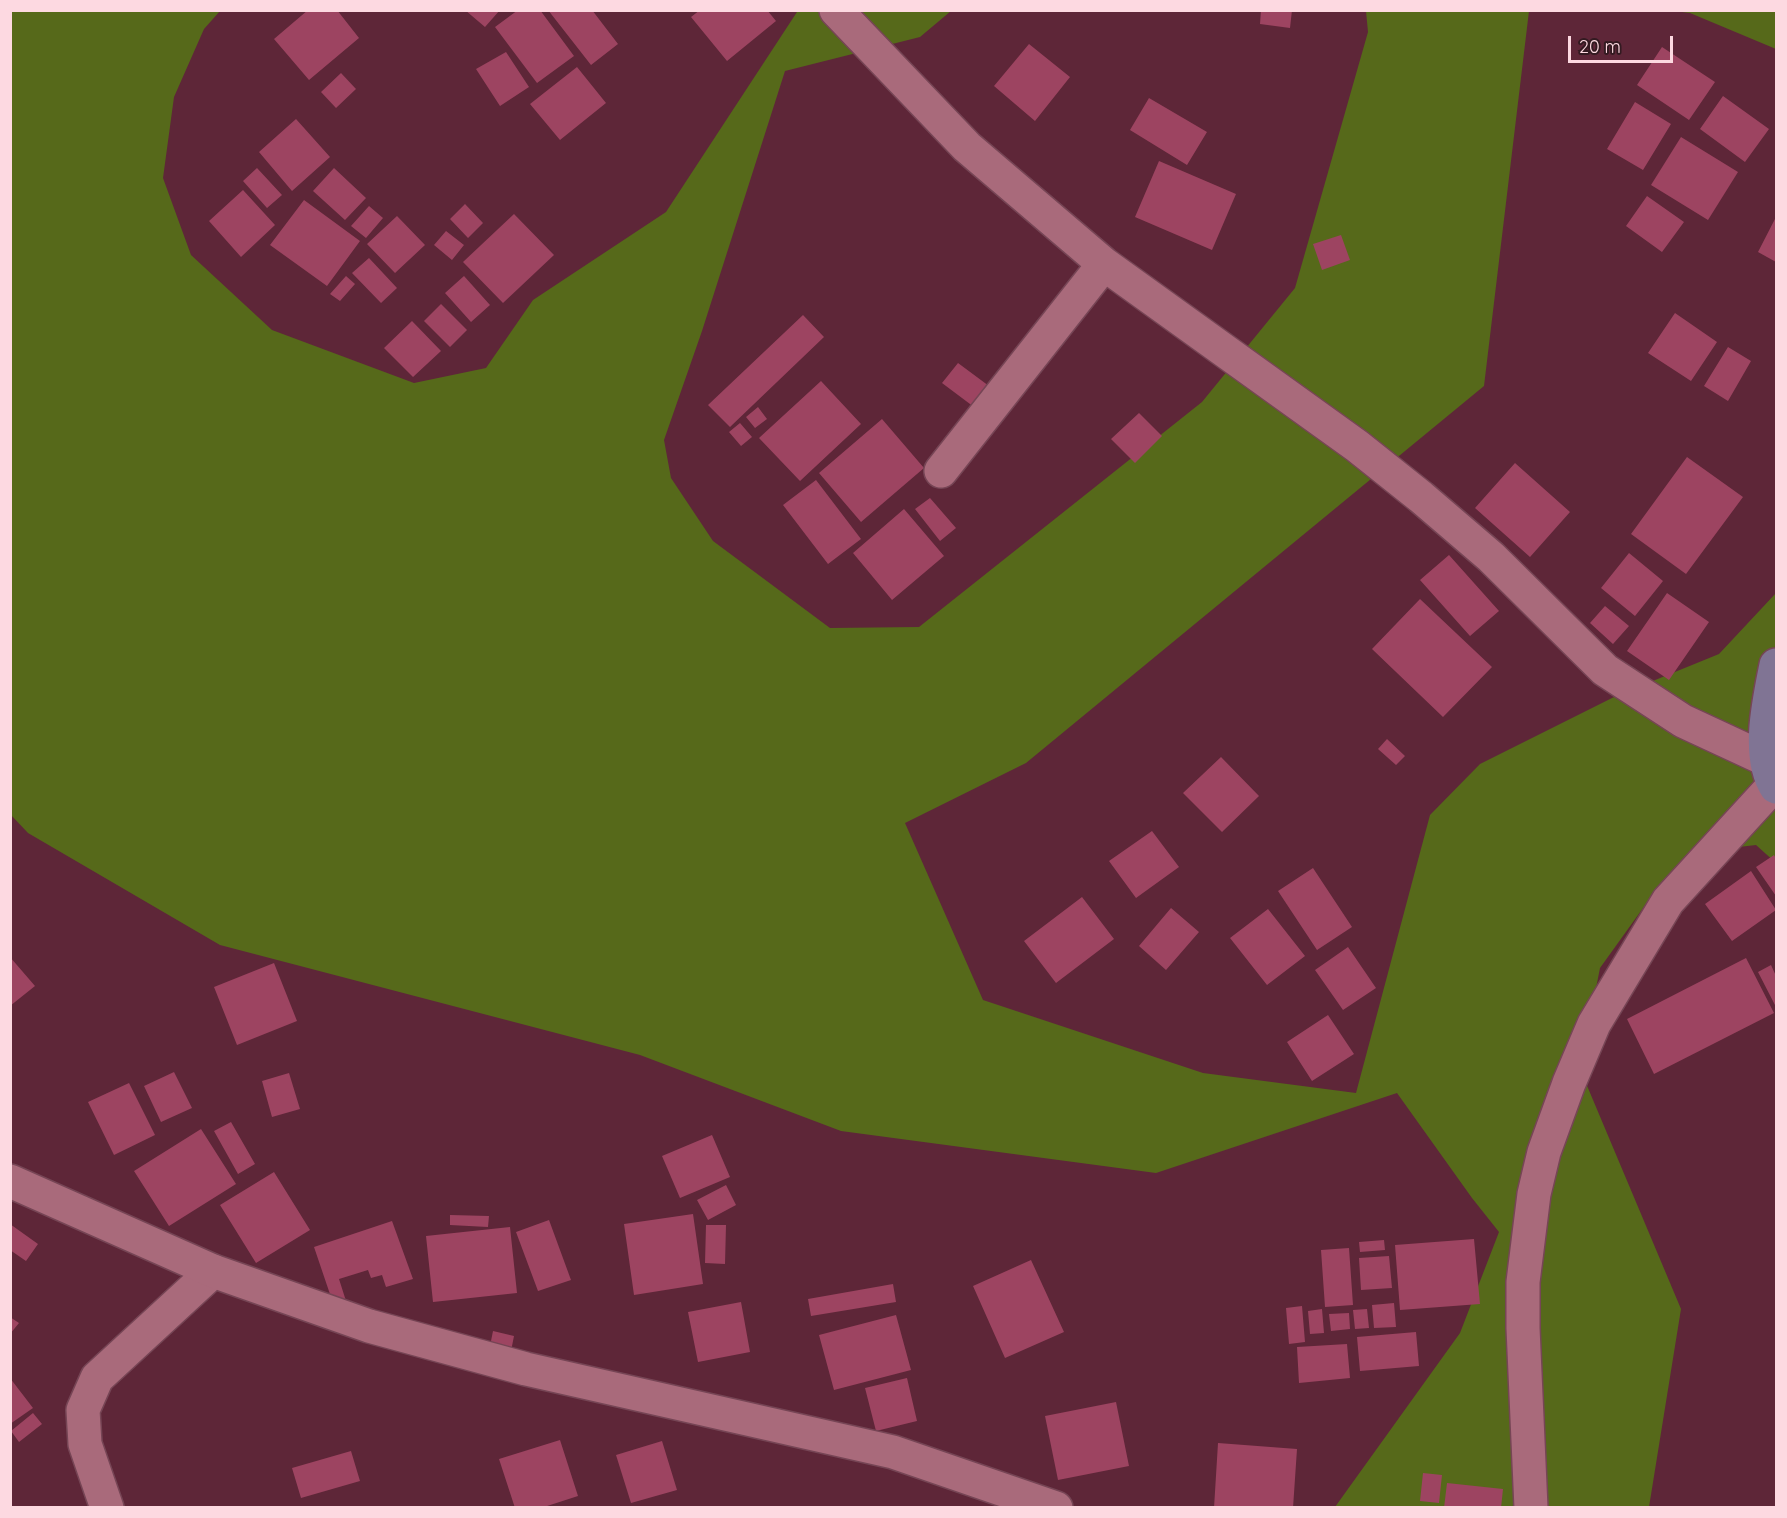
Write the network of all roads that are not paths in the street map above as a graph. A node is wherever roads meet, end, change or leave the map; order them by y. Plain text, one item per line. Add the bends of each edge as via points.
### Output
1 (836, 10) edge
2 (1104, 264) junction
3 (941, 471) dead end
4 (1776, 665) edge
5 (1773, 778) edge
6 (10, 1181) edge
7 (213, 1271) junction
8 (107, 1508) edge
9 (1056, 1508) edge
10 (1531, 1508) edge

1 - 2 street via 967,147
2 - 3 street
2 - 5 street via 1357,446 1421,497 1491,557 1605,670
4 - 5 main road via 1767,723
5 - 10 street via 1668,901 1594,1024 1544,1152 1534,1194 1523,1282
6 - 7 street
7 - 8 street via 97,1378 83,1410 85,1444
7 - 9 street via 369,1326 526,1369 893,1452

